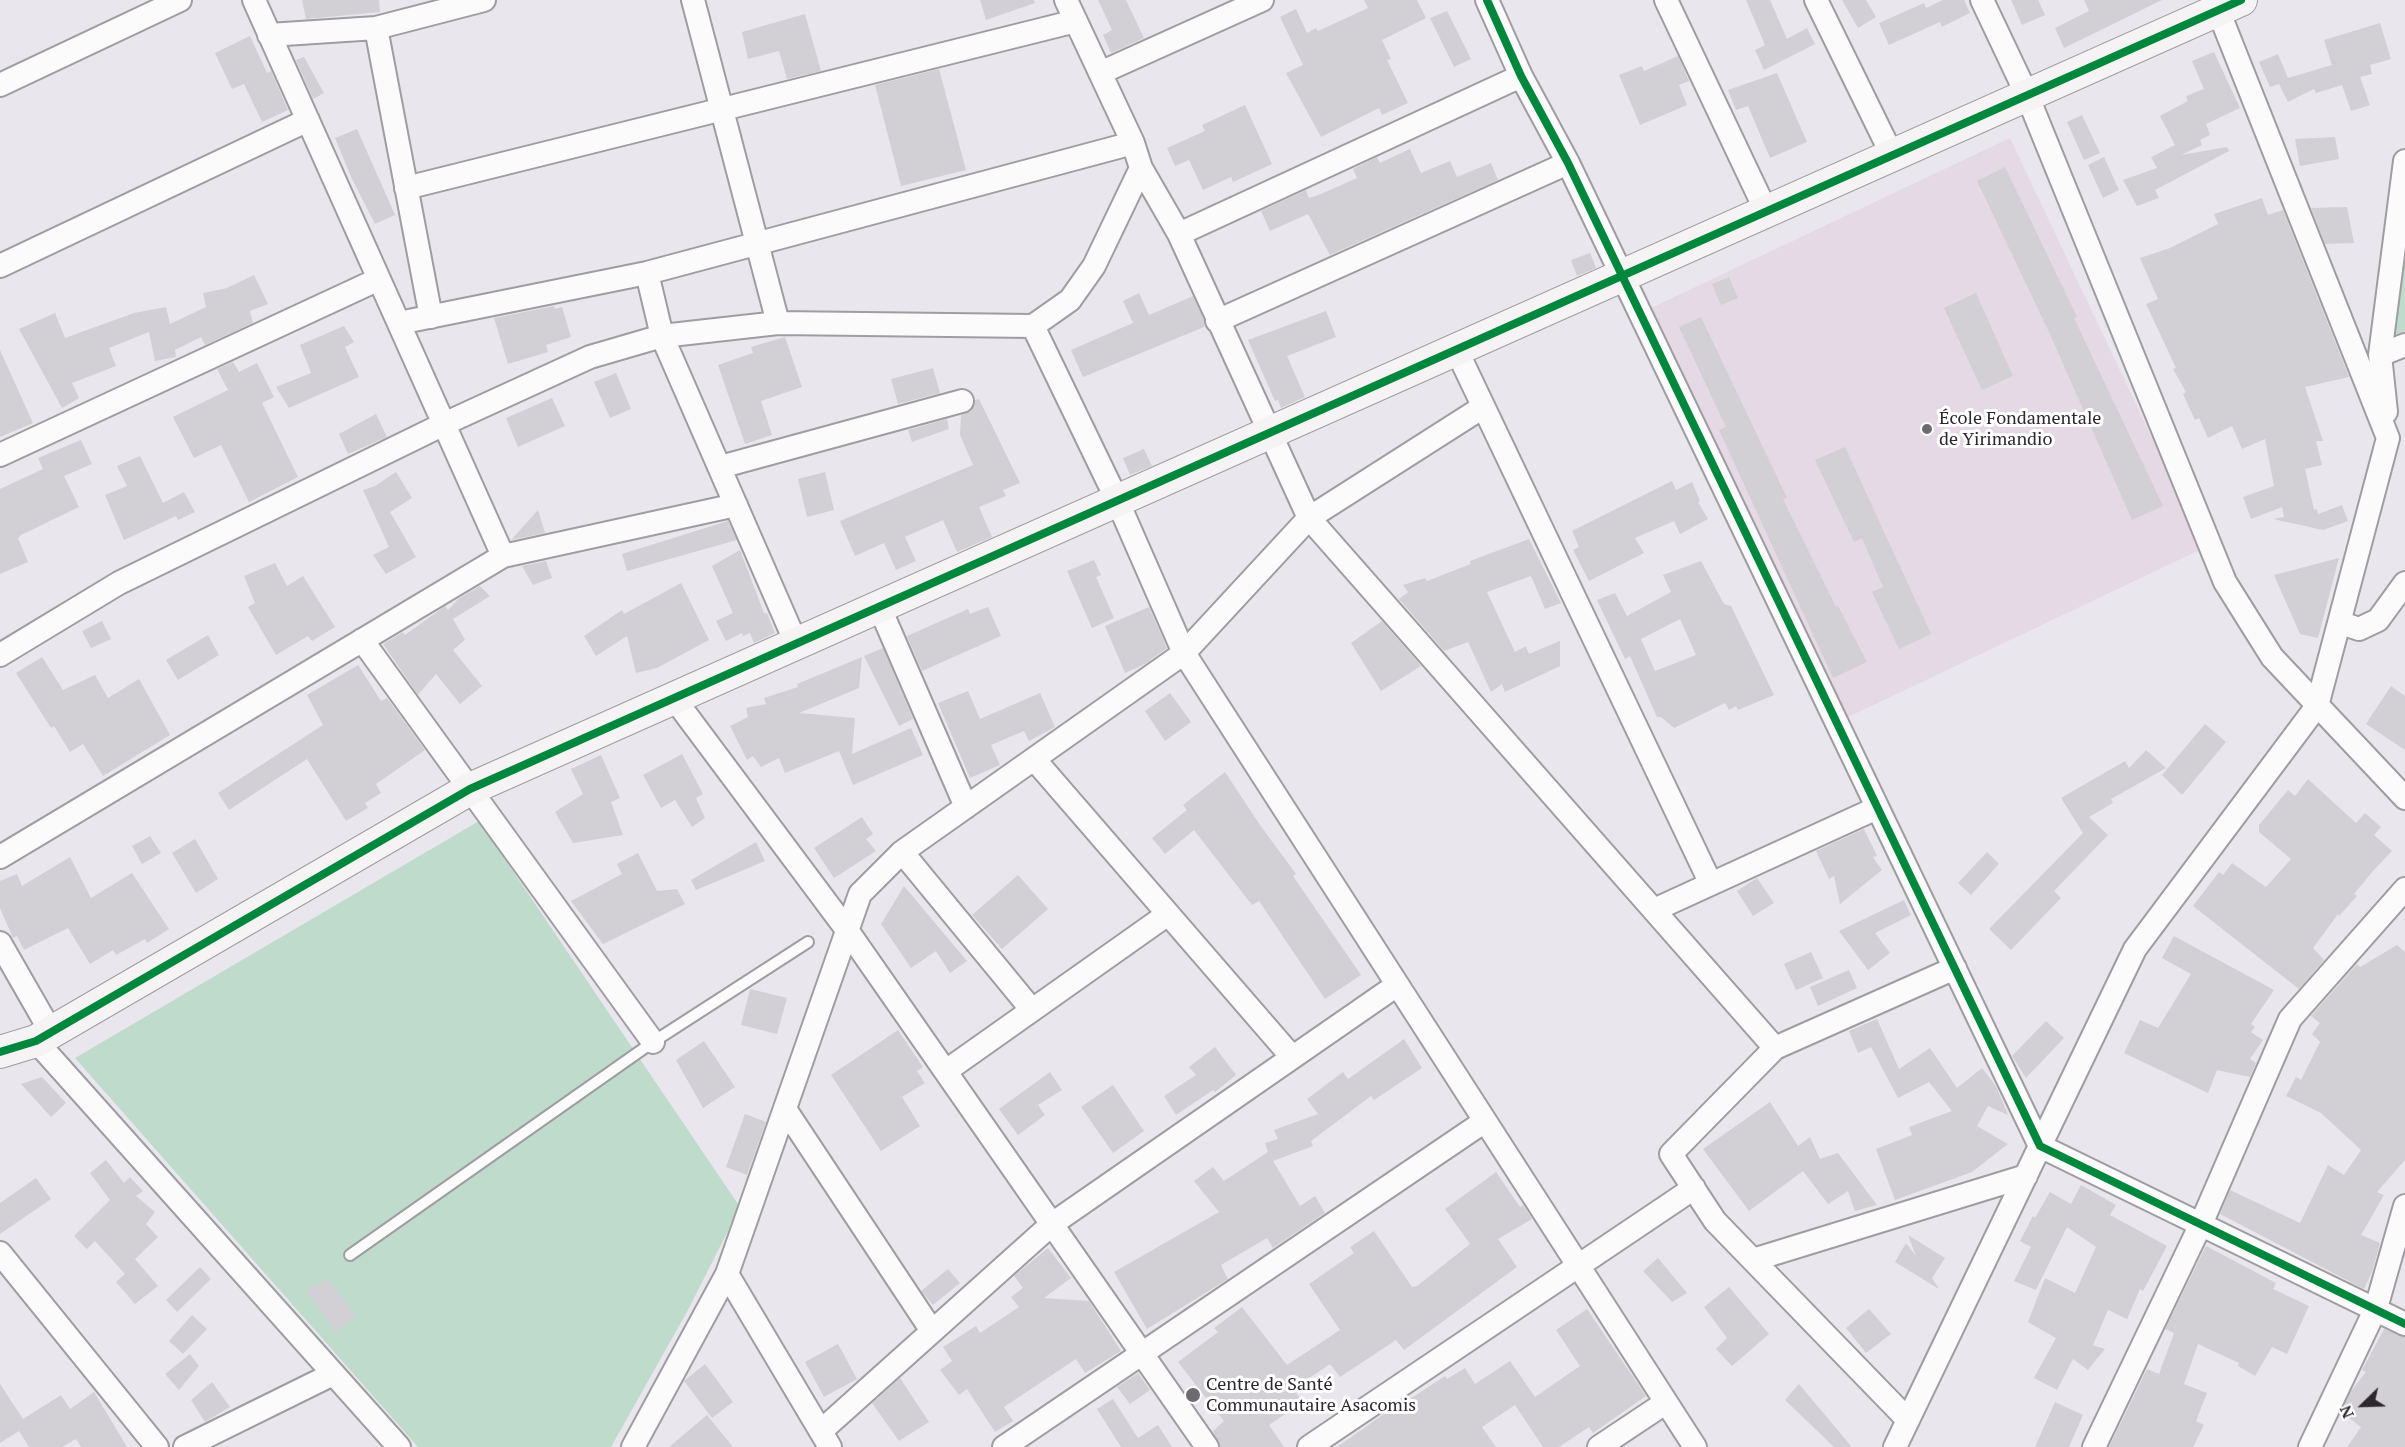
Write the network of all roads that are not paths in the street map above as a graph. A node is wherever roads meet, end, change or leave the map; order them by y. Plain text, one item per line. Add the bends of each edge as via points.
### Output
1 (180, 0) edge
2 (254, 0) edge
3 (483, 0) edge
4 (693, 0) edge
5 (1066, 0) edge
6 (1262, 0) edge
7 (1487, 0) edge
8 (1666, 0) edge
9 (1816, 0) edge
10 (1982, 0) edge
11 (2212, 7) edge
12 (1076, 21) junction
13 (376, 28) junction
14 (269, 35) junction
15 (1100, 73) junction
16 (1521, 76) junction
17 (0, 85) edge
18 (2027, 95) junction
19 (722, 110) junction
20 (308, 120) junction
21 (1133, 143) junction
22 (1892, 155) junction
23 (2405, 162) edge
24 (1568, 163) junction
25 (1141, 168) junction
26 (406, 188) junction
27 (1766, 211) junction
28 (1179, 234) junction
29 (758, 244) junction
30 (0, 266) edge
31 (647, 273) junction
32 (1622, 275) junction
33 (379, 279) junction
34 (431, 317) junction
35 (1217, 321) junction
36 (399, 323) junction
37 (778, 323) junction
38 (1033, 326) junction
39 (662, 336) junction
40 (2405, 345) edge
41 (1456, 350) junction
42 (2380, 355) junction
43 (962, 400) dead end
44 (1483, 407) junction
45 (444, 424) junction
46 (1269, 432) junction
47 (2388, 438) junction
48 (0, 455) edge
49 (720, 467) junction
50 (1117, 500) junction
51 (736, 505) junction
52 (1309, 518) junction
53 (503, 556) junction
54 (2405, 583) edge
55 (879, 606) junction
56 (2340, 623) junction
57 (362, 640) junction
58 (796, 643) junction
59 (1184, 653) junction
60 (0, 656) edge
61 (673, 698) junction
62 (2317, 706) junction
63 (1034, 759) junction
64 (470, 789) junction
65 (2405, 798) edge
66 (966, 807) junction
67 (1877, 808) junction
68 (902, 852) junction
69 (0, 857) edge
70 (1711, 884) junction
71 (2405, 889) edge
72 (1654, 910) junction
73 (1168, 914) junction
74 (847, 930) junction
75 (808, 942) dead end
76 (0, 943) edge
77 (1955, 968) junction
78 (1397, 985) junction
79 (1032, 1010) junction
80 (43, 1036) junction
81 (653, 1042) junction
82 (1775, 1048) junction
83 (0, 1052) edge
84 (1293, 1057) junction
85 (946, 1071) junction
86 (785, 1109) junction
87 (1485, 1121) junction
88 (2040, 1146) junction
89 (2026, 1176) junction
90 (1694, 1188) junction
91 (2405, 1206) edge
92 (1052, 1224) junction
93 (2201, 1224) junction
94 (0, 1253) edge
95 (350, 1255) dead end
96 (1754, 1260) junction
97 (1578, 1266) junction
98 (727, 1274) junction
99 (2376, 1308) junction
100 (2405, 1324) edge
101 (932, 1331) junction
102 (1142, 1353) junction
103 (333, 1374) junction
104 (1665, 1403) junction
105 (1908, 1420) junction
106 (826, 1439) edge
107 (157, 1447) edge
108 (185, 1447) edge
109 (399, 1447) edge
110 (633, 1447) edge
111 (1004, 1447) edge
112 (1207, 1447) edge
113 (1310, 1447) edge
114 (1599, 1447) edge
115 (1695, 1447) edge
116 (1894, 1447) edge
117 (2094, 1447) edge
118 (2310, 1447) edge

1 - 17 street
2 - 14 street
3 - 13 street
4 - 19 street
5 - 12 street
6 - 15 street
7 - 16 street
8 - 27 street
9 - 22 street
10 - 18 street
11 - 18 street
11 - 47 street
12 - 15 street
12 - 19 street
13 - 14 street
13 - 26 street
14 - 20 street
15 - 21 street
16 - 24 street
16 - 28 street
18 - 22 street
18 - 62 street via 2225,582 2272,657
19 - 26 street
19 - 29 street
20 - 30 street
20 - 33 street
21 - 25 street
21 - 29 street
22 - 27 street
23 - 42 street
24 - 32 street
24 - 35 street
25 - 28 street
25 - 38 street via 1094,266 1070,300
26 - 34 street
27 - 32 street
28 - 35 street
29 - 31 street
29 - 37 street
31 - 34 street
31 - 39 street
32 - 41 street
32 - 67 street
33 - 36 street
33 - 48 street
34 - 36 street
35 - 46 street
36 - 45 street
37 - 38 street
37 - 39 street
38 - 50 street
39 - 45 street via 590,357
39 - 49 street
40 - 42 street
41 - 44 street
41 - 46 street
42 - 47 street
43 - 49 street
44 - 52 street
44 - 70 street
45 - 53 street
45 - 60 street via 119,583
46 - 50 street
46 - 52 street
47 - 56 street
49 - 51 street
50 - 55 street
50 - 59 street
51 - 53 street
51 - 58 street
52 - 59 street
52 - 72 street
53 - 57 street
54 - 56 street via 2378,620 2359,629
55 - 58 street
55 - 66 street
56 - 62 street
57 - 64 street
57 - 69 street
58 - 61 street
59 - 63 street
59 - 78 street
61 - 64 street
61 - 74 street
62 - 65 street
62 - 88 street via 2135,949
63 - 66 street
63 - 73 street
64 - 80 street
64 - 81 street
66 - 68 street
67 - 70 street
67 - 77 street
68 - 74 street via 860,894
68 - 79 street
70 - 72 street
71 - 93 street via 2290,1019
72 - 82 street
73 - 79 street
73 - 84 street
74 - 85 street
74 - 86 street
75 - 81 lane
76 - 80 street
77 - 82 street
77 - 88 street
78 - 84 street
78 - 87 street
79 - 85 street
80 - 83 street
80 - 103 street
81 - 95 lane
82 - 90 street via 1671,1154
84 - 92 street
85 - 92 street
86 - 98 street
86 - 101 street
87 - 97 street
87 - 102 street
88 - 89 street
88 - 93 street
89 - 96 street
89 - 105 street
90 - 96 street via 1715,1221
90 - 97 street
91 - 99 street
92 - 101 street
92 - 102 street
93 - 99 street
93 - 117 street
94 - 107 street
96 - 105 street
97 - 104 street
97 - 113 street
98 - 106 street
98 - 110 street
99 - 100 street
99 - 118 street
101 - 106 street
102 - 111 street
102 - 112 street
103 - 108 street
103 - 109 street
104 - 114 street
104 - 115 street
105 - 116 street

